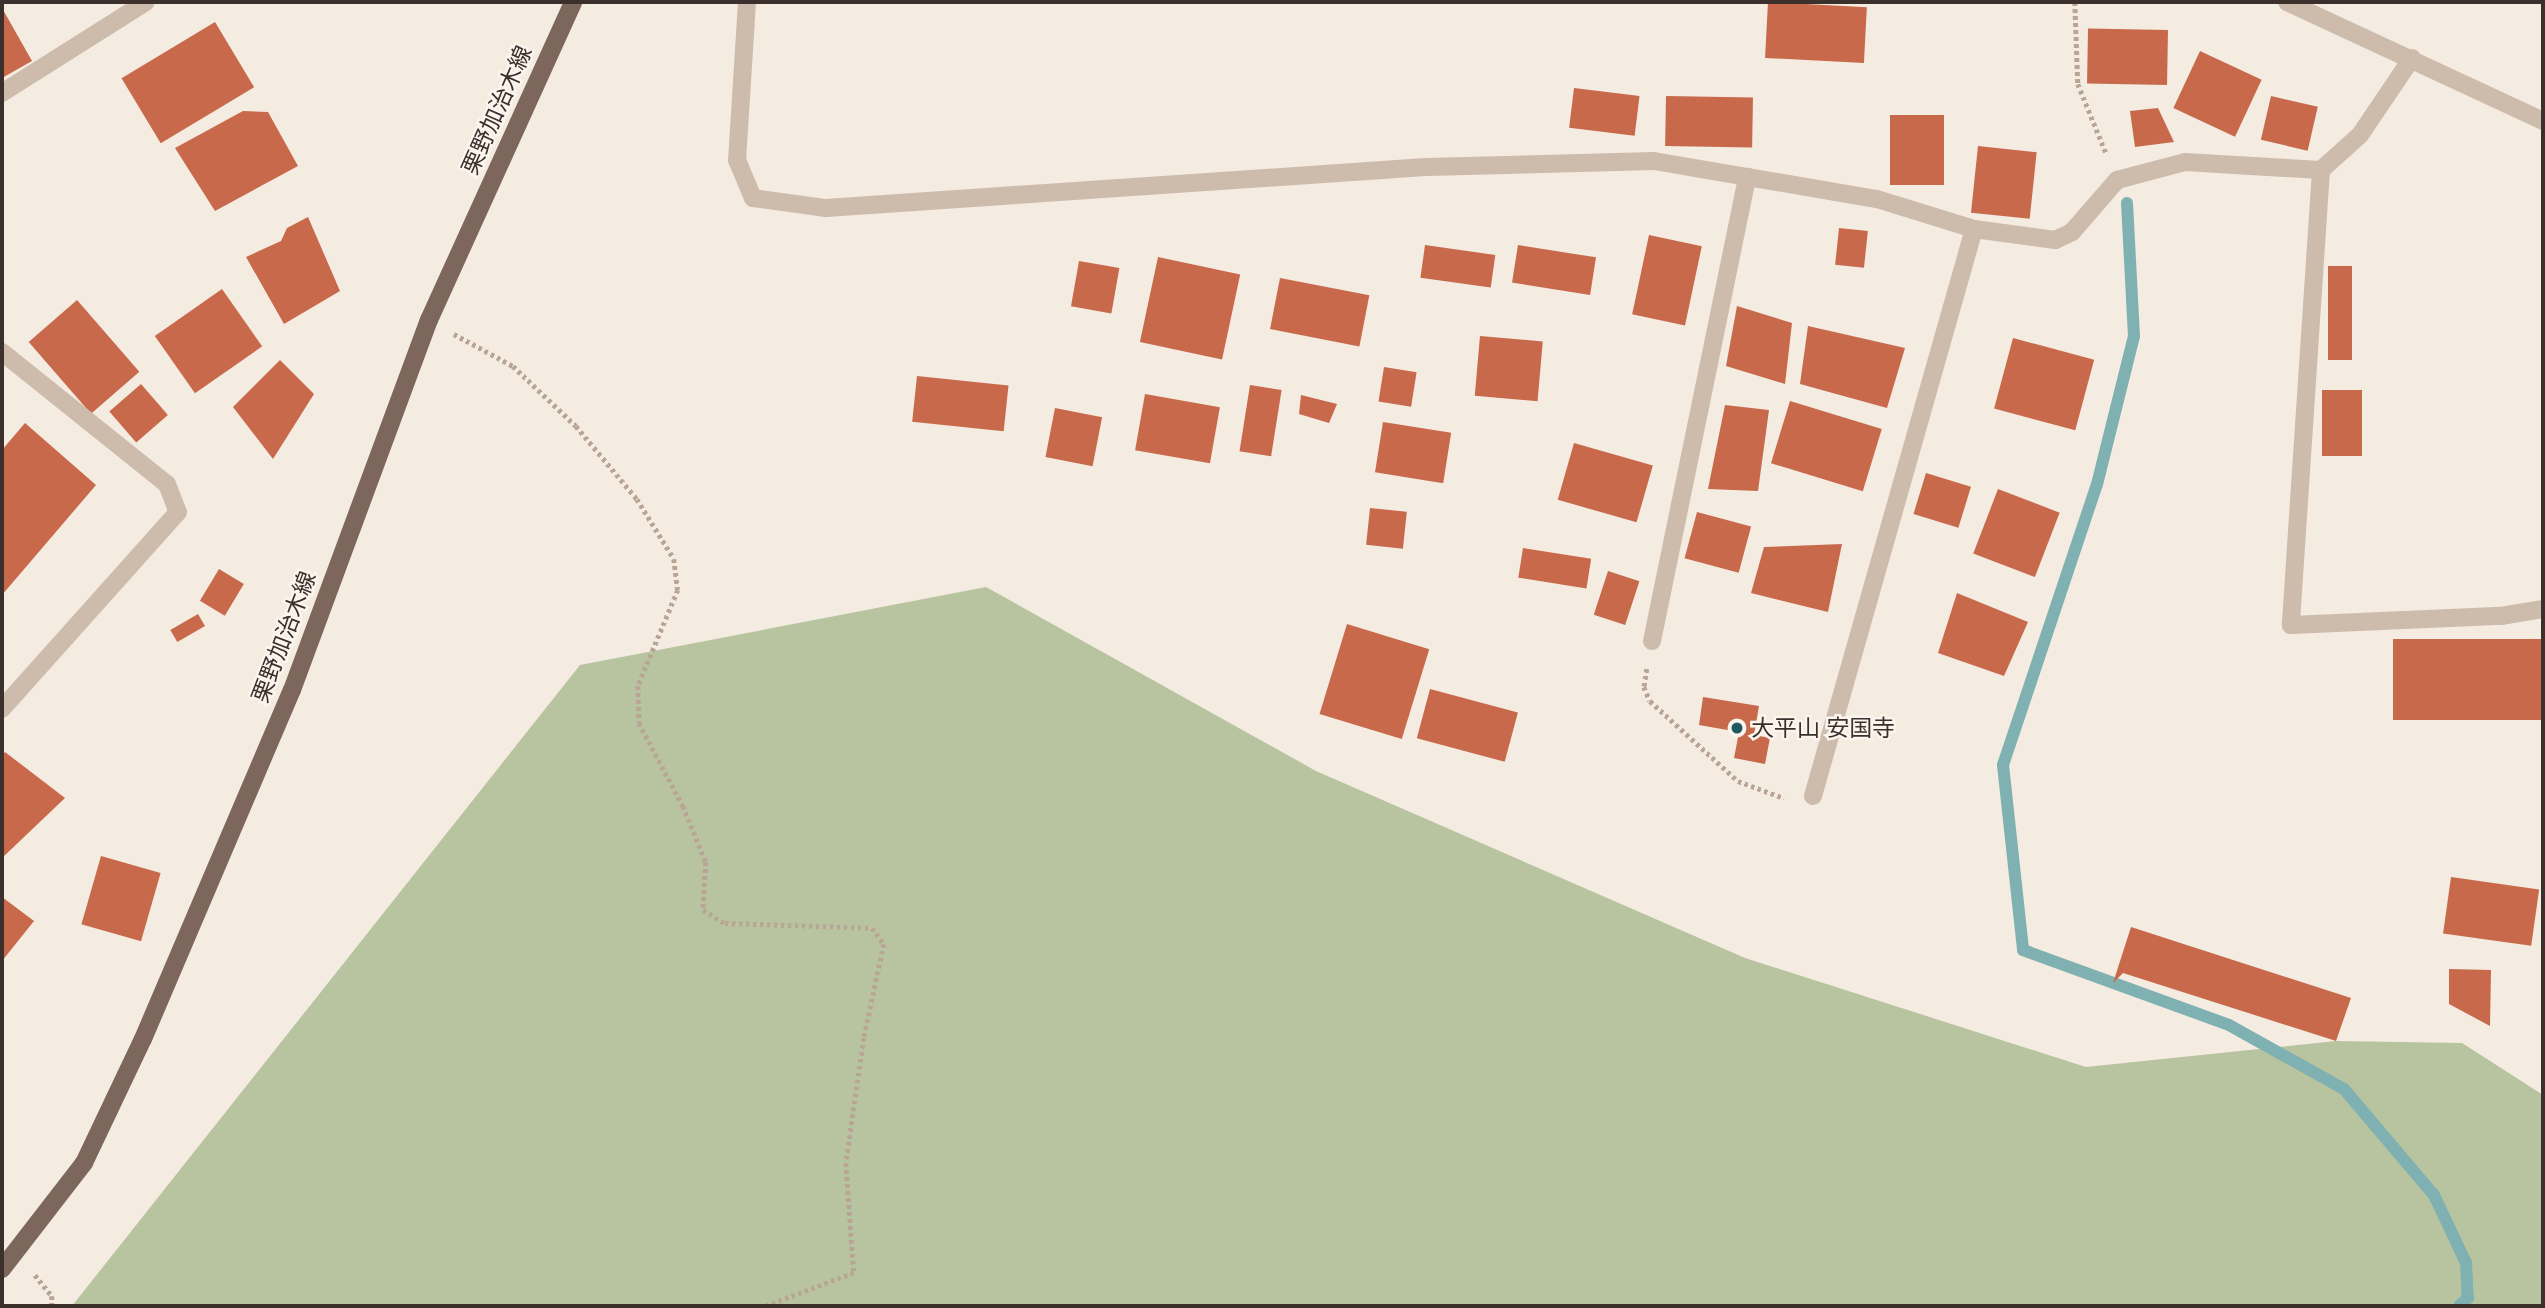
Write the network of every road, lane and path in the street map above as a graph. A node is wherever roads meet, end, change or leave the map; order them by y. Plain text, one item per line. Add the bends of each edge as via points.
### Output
1 (146, 2) edge
2 (573, 2) edge
3 (747, 2) edge
4 (2075, 2) edge
5 (2287, 2) edge
6 (2412, 58) junction
7 (2, 93) edge
8 (2543, 121) edge
9 (2321, 170) junction
10 (1747, 177) junction
11 (2117, 180) junction
12 (1974, 229) junction
13 (429, 320) junction
14 (2, 352) edge
15 (2543, 609) edge
16 (1653, 641) joint
17 (2, 709) edge
18 (1813, 796) joint
19 (2, 1269) edge
20 (766, 1306) edge

1 - 7 street
2 - 13 main road, 栗野加治木線
3 - 10 street via 737,160 753,198 826,208 1426,167 1654,161
4 - 11 path via 2078,84
5 - 6 street
6 - 8 street
6 - 9 street via 2360,135
9 - 11 street via 2185,162
9 - 15 street via 2291,625 2501,616
10 - 12 street via 1877,199
10 - 16 street
11 - 12 street via 2072,232 2055,240
12 - 18 street
13 - 19 main road, 栗野加治木線 via 292,690 144,1039 84,1163
13 - 20 path via 513,366 576,426 637,499 674,559 678,590 638,686 639,723 684,806 706,862 703,910 724,923 872,928 884,944 864,1038 846,1164 854,1273
14 - 17 street via 167,484 178,512
16 - 18 path via 1644,687 1650,701 1738,781 1787,799

